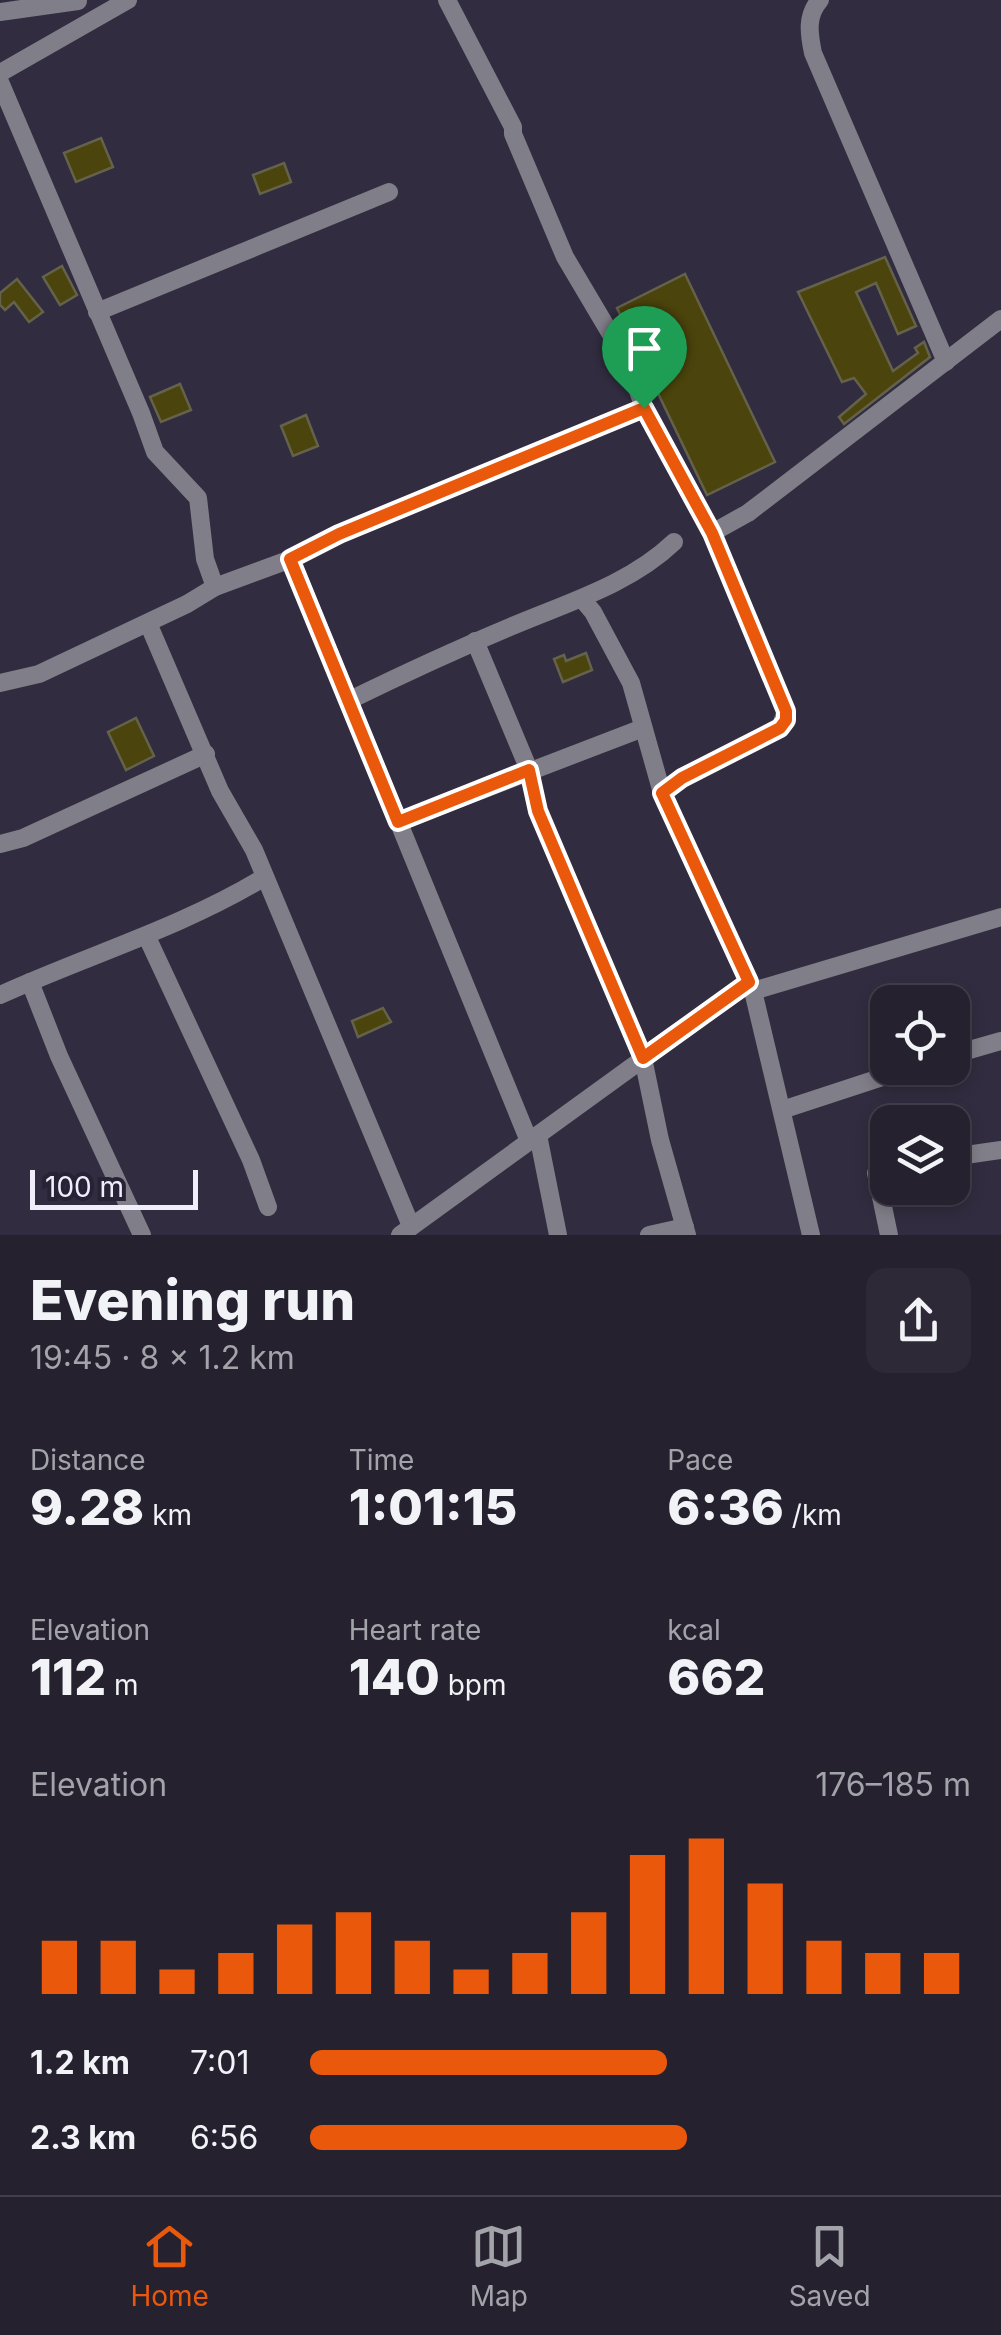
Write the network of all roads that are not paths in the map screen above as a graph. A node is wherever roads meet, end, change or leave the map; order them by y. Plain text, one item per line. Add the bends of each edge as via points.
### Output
1 (78, 0) edge
2 (128, 0) edge
3 (447, 0) edge
4 (820, 0) edge
5 (0, 12) edge
6 (90, 21) junction
7 (0, 73) edge
8 (0, 82) edge
9 (389, 192) dead end
10 (98, 312) junction
11 (1001, 319) edge
12 (946, 362) junction
13 (644, 408) junction
14 (712, 533) junction
15 (674, 542) dead end
16 (290, 559) junction
17 (215, 586) junction
18 (582, 599) junction
19 (148, 623) junction
20 (476, 641) junction
21 (0, 683) edge
22 (348, 701) junction
23 (643, 728) junction
24 (206, 754) junction
25 (529, 770) junction
26 (662, 793) junction
27 (398, 822) junction
28 (0, 844) edge
29 (263, 878) junction
30 (1001, 917) edge
31 (147, 937) junction
32 (30, 982) junction
33 (751, 987) junction
34 (0, 995) edge
35 (1001, 1041) edge
36 (970, 1050) edge
37 (643, 1058) junction
38 (870, 1081) edge
39 (782, 1110) junction
40 (533, 1138) junction
41 (1001, 1150) edge
42 (970, 1154) edge
43 (883, 1205) edge
44 (268, 1207) dead end
45 (406, 1231) edge
46 (686, 1231) edge
47 (142, 1235) edge
48 (558, 1235) edge
49 (650, 1235) edge
50 (811, 1235) edge
51 (889, 1235) edge

1 - 5 street
1 - 6 street
2 - 6 street
3 - 13 street via 514,127 566,257 628,365
4 - 12 street via 810,18 813,53
6 - 7 street
8 - 10 street
9 - 10 street
10 - 17 street via 150,444 198,498
11 - 12 street
12 - 14 street via 748,514
13 - 14 street
13 - 16 street
14 - 26 street via 786,720
15 - 18 street
16 - 17 street
16 - 22 street
17 - 19 street
18 - 20 street
18 - 23 street via 631,683
19 - 21 street via 39,674
19 - 24 street
20 - 22 street
20 - 25 street
22 - 27 street
23 - 25 street
23 - 26 street
24 - 28 street
24 - 29 street
25 - 27 street
25 - 37 street via 538,811
26 - 33 street
27 - 40 street
29 - 31 street
29 - 45 street
30 - 33 street
31 - 32 street
31 - 44 street
32 - 34 street
32 - 47 street
33 - 37 street
33 - 39 street
35 - 36 street
37 - 40 street
37 - 46 street
38 - 39 street
39 - 50 street
40 - 45 street
40 - 48 street
41 - 42 street
43 - 51 street
46 - 49 street

